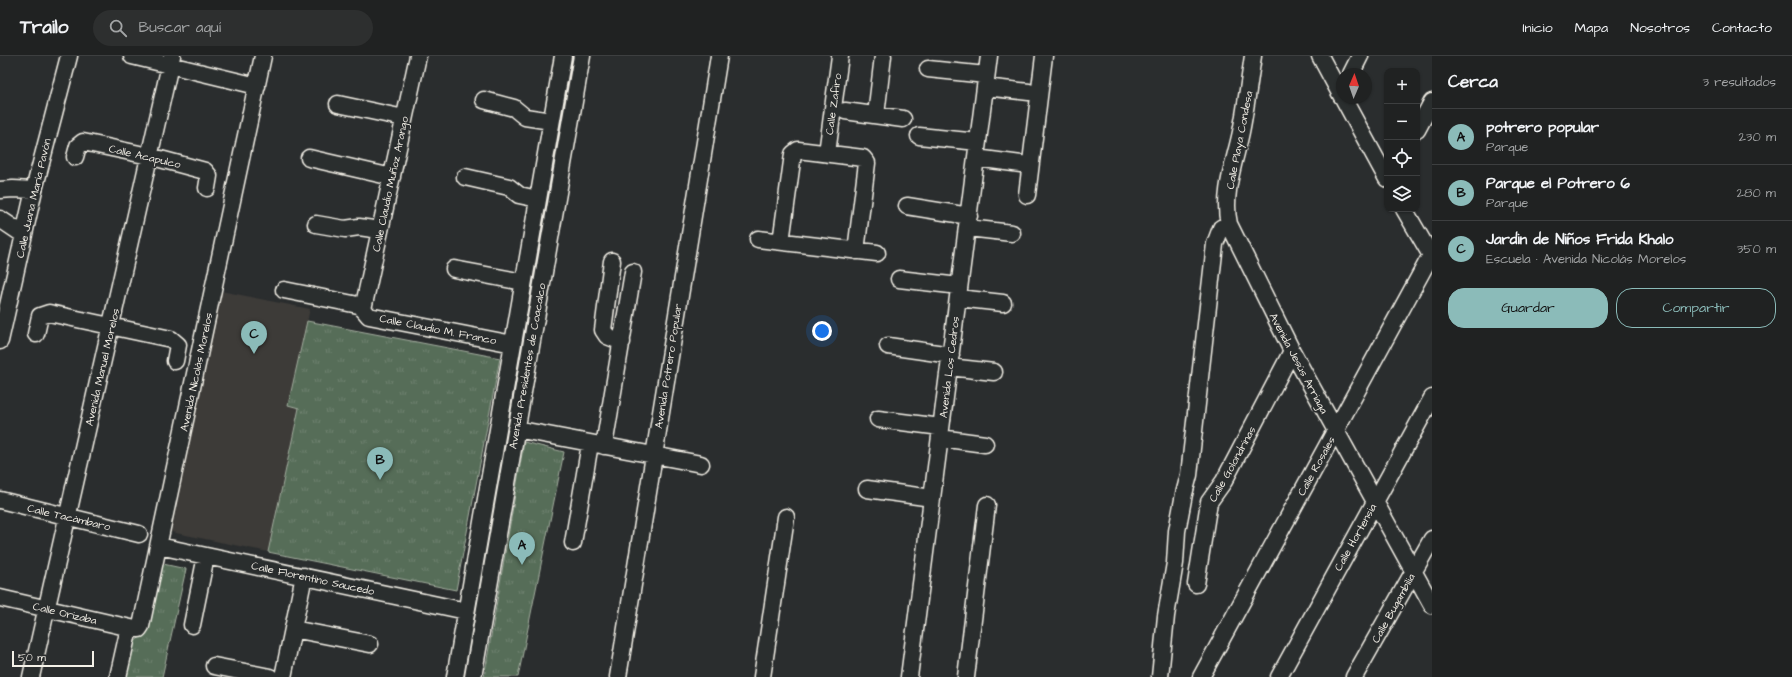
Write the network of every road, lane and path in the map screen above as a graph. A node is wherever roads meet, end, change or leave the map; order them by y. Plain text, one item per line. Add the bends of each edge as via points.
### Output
1 (68, 56) edge
2 (132, 56) edge
3 (263, 56) edge
4 (418, 56) edge
5 (563, 56) edge
6 (582, 56) edge
7 (719, 56) edge
8 (840, 56) edge
9 (883, 56) edge
10 (989, 56) edge
11 (1044, 56) edge
12 (1253, 56) edge
13 (1320, 56) edge
14 (1360, 56) edge
15 (171, 61) edge
16 (1354, 68) edge
17 (928, 69) dead end
18 (985, 81) junction
19 (1336, 84) edge
20 (257, 86) junction
21 (1029, 92) dead end
22 (484, 100) dead end
23 (1432, 102) edge
24 (338, 104) dead end
25 (1347, 104) edge
26 (845, 111) dead end
27 (876, 115) junction
28 (404, 118) junction
29 (903, 119) dead end
30 (551, 121) junction
31 (1420, 124) edge
32 (919, 136) dead end
33 (977, 150) junction
34 (827, 153) junction
35 (149, 156) junction
36 (75, 157) dead end
37 (309, 158) dead end
38 (1021, 164) dead end
39 (1385, 176) edge
40 (392, 177) junction
41 (465, 177) dead end
42 (207, 188) dead end
43 (0, 190) edge
44 (34, 190) junction
45 (1027, 196) dead end
46 (538, 199) junction
47 (907, 206) dead end
48 (1406, 212) edge
49 (0, 219) edge
50 (968, 222) junction
51 (316, 224) dead end
52 (1229, 224) junction
53 (380, 230) junction
54 (1012, 232) dead end
55 (24, 235) junction
56 (758, 239) dead end
57 (781, 242) junction
58 (856, 251) junction
59 (877, 253) dead end
60 (1432, 256) edge
61 (612, 261) dead end
62 (454, 269) dead end
63 (633, 272) dead end
64 (899, 279) dead end
65 (523, 282) junction
66 (284, 290) dead end
67 (959, 292) junction
68 (1003, 303) dead end
69 (363, 309) junction
70 (111, 326) junction
71 (36, 334) dead end
72 (0, 341) edge
73 (622, 342) junction
74 (513, 344) junction
75 (888, 346) dead end
76 (1292, 351) junction
77 (175, 361) dead end
78 (950, 361) junction
79 (994, 372) dead end
80 (1432, 398) edge
81 (878, 419) dead end
82 (516, 429) junction
83 (1335, 432) junction
84 (941, 433) junction
85 (985, 444) dead end
86 (597, 445) junction
87 (653, 455) junction
88 (701, 464) dead end
89 (867, 488) dead end
90 (487, 491) junction
91 (505, 494) junction
92 (932, 498) junction
93 (0, 500) edge
94 (1374, 502) junction
95 (987, 505) dead end
96 (786, 517) dead end
97 (68, 518) junction
98 (139, 534) dead end
99 (1432, 539) edge
100 (573, 543) dead end
101 (159, 546) junction
102 (206, 556) junction
103 (1413, 572) junction
104 (304, 576) junction
105 (1196, 584) dead end
106 (0, 598) edge
107 (1432, 605) edge
108 (46, 609) junction
109 (466, 611) junction
110 (192, 625) dead end
111 (129, 628) junction
112 (293, 629) junction
113 (370, 644) dead end
114 (214, 666) dead end
115 (31, 677) edge
116 (118, 677) edge
117 (270, 677) edge
118 (283, 677) edge
119 (455, 677) edge
120 (473, 677) edge
121 (618, 677) edge
122 (762, 677) edge
123 (909, 677) edge
124 (966, 677) edge
125 (1160, 677) edge
126 (1201, 677) edge
127 (1279, 677) edge
128 (1354, 677) edge

1 - 44 street, Calle Juana María Pavón
2 - 15 street
3 - 20 street, Avenida Nicolás Morelos
4 - 28 street, Calle Claudio Muñoz Arango
5 - 30 street, Avenida Presidentes de Coacalco
6 - 82 street, Avenida Presidentes de Coacalco
7 - 87 street, Avenida Potrero Popular
8 - 34 street, Calle Zafiro
9 - 27 street
10 - 18 street, Avenida Los Cedros
11 - 45 street
12 - 52 street, Calle Playa Condesa via 1230,183 1227,208
13 - 19 street
14 - 16 street
15 - 20 street
15 - 35 street, Avenida Manuel Morelos
17 - 18 street
18 - 21 street
18 - 33 street, Avenida Los Cedros
20 - 101 street, Avenida Nicolás Morelos
22 - 30 street via 514,108 525,117
23 - 31 street
24 - 28 street
25 - 39 street
26 - 27 street
27 - 29 street
28 - 40 street, Calle Claudio Muñoz Arango
30 - 46 street, Avenida Presidentes de Coacalco
32 - 33 street
33 - 38 street
33 - 50 street, Avenida Los Cedros
34 - 57 street via 798,150 793,154
34 - 58 street via 864,158 867,164
35 - 36 street, Calle Acapulco via 83,142 78,146
35 - 42 street, Calle Acapulco via 205,171 209,176
35 - 70 street, Avenida Manuel Morelos
37 - 40 street
40 - 53 street, Calle Claudio Muñoz Arango
41 - 46 street via 509,187 519,195
43 - 44 street
44 - 55 street, Calle Juana María Pavón
46 - 65 street, Avenida Presidentes de Coacalco
47 - 50 street
48 - 60 street
49 - 55 street
50 - 54 street
50 - 67 street, Avenida Los Cedros
51 - 53 street via 345,229 359,226
52 - 76 street, Avenida Jesús Arriaga
52 - 125 street via 1221,228 1215,244 1189,476 1177,531
53 - 69 street, Calle Claudio Muñoz Arango
55 - 72 street, Calle Juana María Pavón
56 - 57 street
57 - 58 street
58 - 59 street
60 - 83 street, Calle Rosales
61 - 73 street via 603,330 607,336
62 - 65 street
63 - 73 street
64 - 67 street
65 - 74 street, Avenida Presidentes de Coacalco
66 - 69 street, Calle Claudio M. Franco
67 - 68 street
67 - 78 street, Avenida Los Cedros
69 - 74 street, Calle Claudio M. Franco via 369,316
70 - 71 street via 46,313 39,319
70 - 77 street via 174,340 178,345
70 - 97 street, Avenida Manuel Morelos
73 - 86 street
74 - 90 street, Avenida Presidentes de Coacalco
75 - 78 street
76 - 83 street, Avenida Jesús Arriaga
76 - 105 street, Calle Golondrinas via 1224,481 1210,500
78 - 79 street
78 - 84 street, Avenida Los Cedros
80 - 94 street, Calle Hortensia
81 - 84 street
82 - 86 street
82 - 91 street, Avenida Presidentes de Coacalco
83 - 94 street, Avenida Jesús Arriaga
83 - 126 street, Calle Rosales
84 - 85 street
84 - 92 street, Avenida Los Cedros
86 - 87 street
86 - 100 street
87 - 88 street
87 - 121 street, Avenida Potrero Popular
89 - 92 street
90 - 91 street
90 - 109 street, Avenida Presidentes de Coacalco
91 - 120 street, Avenida Presidentes de Coacalco
92 - 123 street, Avenida Los Cedros
93 - 97 street, Calle Tacámbaro
94 - 103 street, Avenida Jesús Arriaga
94 - 127 street, Calle Hortensia
95 - 124 street
96 - 122 street
97 - 98 street, Calle Tacámbaro
97 - 108 street, Avenida Manuel Morelos
99 - 103 street, Calle Bugambilia
101 - 102 street, Calle Florentino Saucedo
101 - 111 street, Avenida Nicolás Morelos via 141,626 137,630
102 - 104 street, Calle Florentino Saucedo
102 - 110 street
103 - 107 street, Avenida Jesús Arriaga
103 - 128 street, Calle Bugambilia
104 - 109 street, Calle Florentino Saucedo
104 - 112 street
106 - 108 street, Calle Orizaba
108 - 111 street, Calle Orizaba
108 - 115 street, Avenida Manuel Morelos
109 - 119 street, Avenida Presidentes de Coacalco
111 - 116 street
112 - 113 street
112 - 118 street
114 - 117 street

